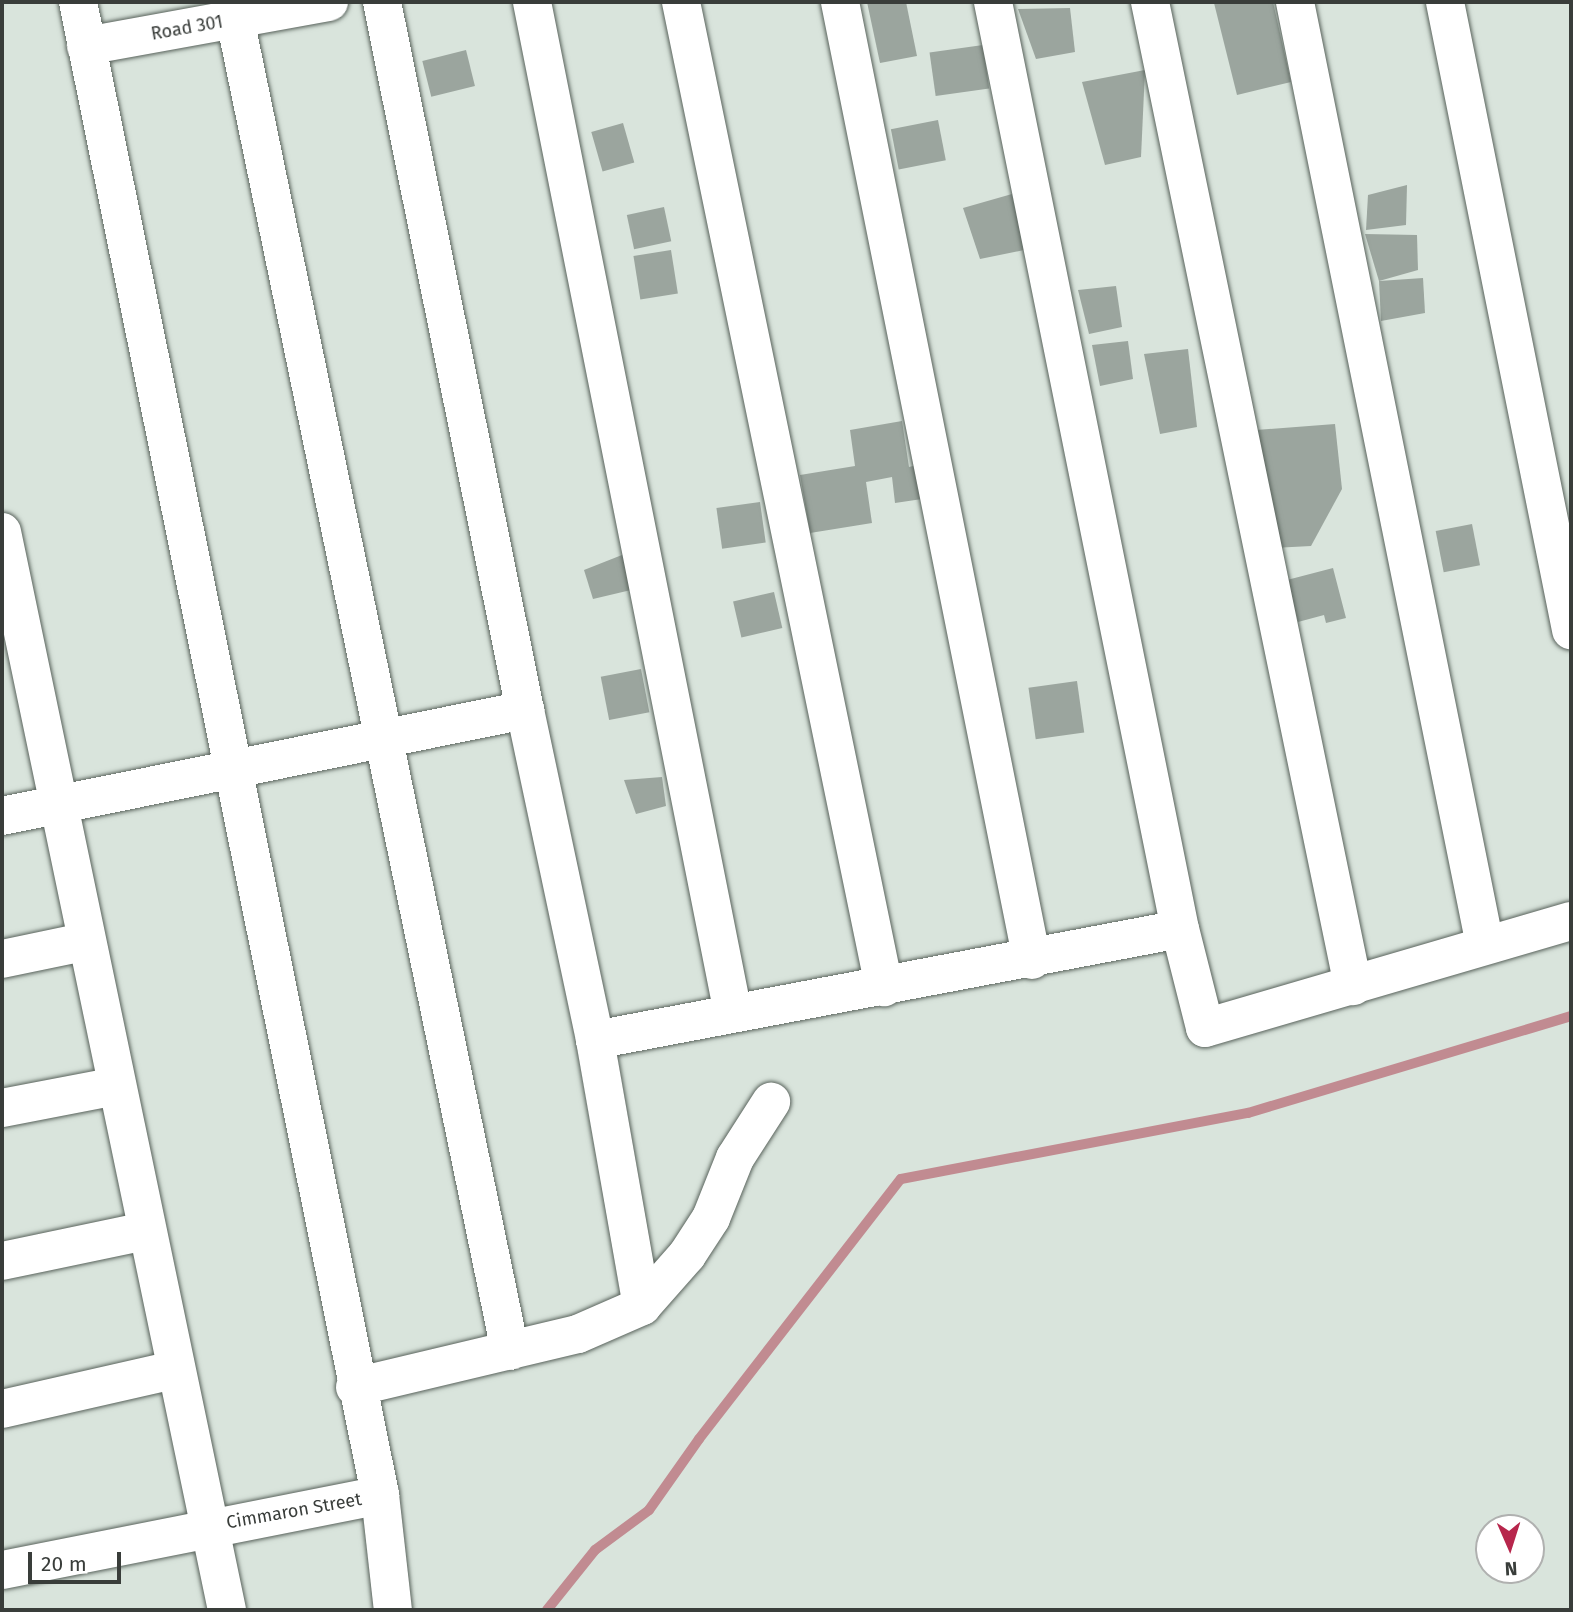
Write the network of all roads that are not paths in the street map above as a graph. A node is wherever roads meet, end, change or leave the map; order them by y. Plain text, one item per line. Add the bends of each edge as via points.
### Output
1 (78, 2) edge
2 (329, 2) edge
3 (382, 2) edge
4 (532, 2) edge
5 (681, 2) edge
6 (840, 2) edge
7 (993, 2) edge
8 (1150, 2) edge
9 (1295, 2) edge
10 (1445, 2) edge
11 (234, 19) junction
12 (86, 46) junction
13 (2, 532) edge
14 (1571, 630) edge
15 (15, 667) edge
16 (525, 710) junction
17 (382, 742) junction
18 (231, 772) junction
19 (58, 804) junction
20 (2, 816) edge
21 (1571, 921) edge
22 (1180, 929) junction
23 (84, 942) junction
24 (1485, 945) junction
25 (2, 960) edge
26 (1032, 960) junction
27 (1353, 986) junction
28 (884, 987) junction
29 (733, 1013) junction
30 (595, 1040) junction
31 (116, 1086) junction
32 (771, 1102) dead end
33 (2, 1108) edge
34 (145, 1231) junction
35 (2, 1261) edge
36 (642, 1306) junction
37 (510, 1351) junction
38 (174, 1370) junction
39 (355, 1387) junction
40 (2, 1409) edge
41 (380, 1495) junction
42 (211, 1527) junction
43 (2, 1570) edge
44 (392, 1599) edge
45 (227, 1610) edge

1 - 12 street
2 - 11 street, Road 301
3 - 16 street
4 - 29 street
5 - 28 street
6 - 26 street
7 - 22 street
8 - 27 street
9 - 24 street
10 - 14 street
11 - 12 street, Road 301
11 - 17 street
12 - 18 street
13 - 15 street
15 - 19 street
16 - 17 street
16 - 30 street
17 - 18 street
17 - 37 street
18 - 19 street
18 - 39 street
19 - 20 street
19 - 23 street
21 - 24 street
22 - 26 street
22 - 27 street via 1205,1028
23 - 25 street
23 - 31 street
24 - 27 street
26 - 28 street
28 - 29 street
29 - 30 street
30 - 36 street
31 - 33 street
31 - 34 street
32 - 36 street via 735,1158 712,1218
34 - 35 street
34 - 38 street
36 - 37 street via 578,1334
37 - 39 street
38 - 40 street
38 - 42 street
39 - 41 street
41 - 42 street, Cimmaron Street
41 - 44 street
42 - 43 street, Cimmaron Street
42 - 45 street

